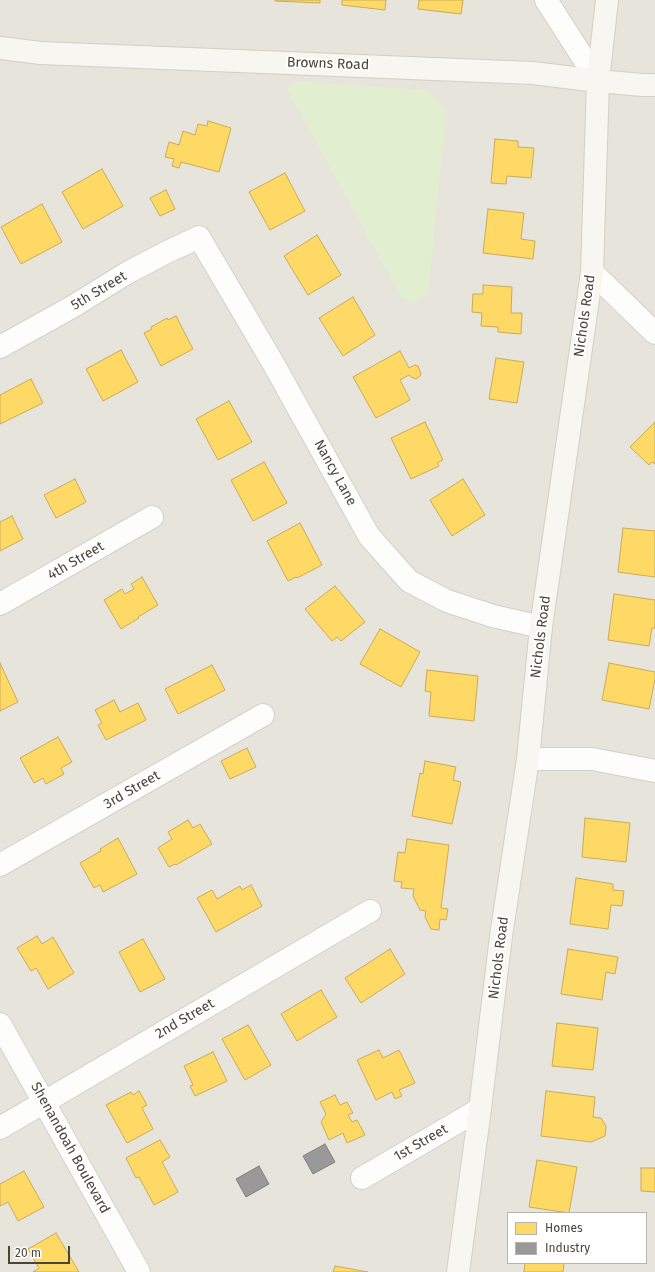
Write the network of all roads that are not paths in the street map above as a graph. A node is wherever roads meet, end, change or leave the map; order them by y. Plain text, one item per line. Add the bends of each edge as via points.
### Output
1 (546, 0) edge
2 (607, 0) edge
3 (0, 48) edge
4 (598, 81) junction
5 (655, 85) edge
6 (199, 237) joint
7 (592, 272) junction
8 (655, 333) edge
9 (0, 347) edge
10 (152, 517) dead end
11 (0, 604) edge
12 (541, 627) junction
13 (263, 715) dead end
14 (528, 758) junction
15 (655, 770) edge
16 (0, 865) edge
17 (370, 911) dead end
18 (0, 1024) edge
19 (44, 1102) junction
20 (480, 1109) junction
21 (0, 1128) edge
22 (362, 1178) dead end
23 (139, 1272) edge
24 (458, 1272) edge

1 - 4 street
2 - 4 street, Nichols Road
3 - 4 street, Browns Road via 41,52 533,73
4 - 5 street, Browns Road
4 - 7 street, Nichols Road
6 - 9 street, 5th Street via 165,253
6 - 12 street, Nancy Lane via 273,363 369,536 409,581 447,600 493,616
7 - 8 street
7 - 12 street, Nichols Road
10 - 11 street, 4th Street
12 - 14 street, Nichols Road
13 - 16 street, 3rd Street
14 - 15 street via 592,759
14 - 20 street, Nichols Road via 501,936
17 - 19 street, 2nd Street
18 - 19 street, Shenandoah Boulevard
19 - 21 street, 2nd Street
19 - 23 street, Shenandoah Boulevard
20 - 22 street, 1st Street
20 - 24 street, Nichols Road

